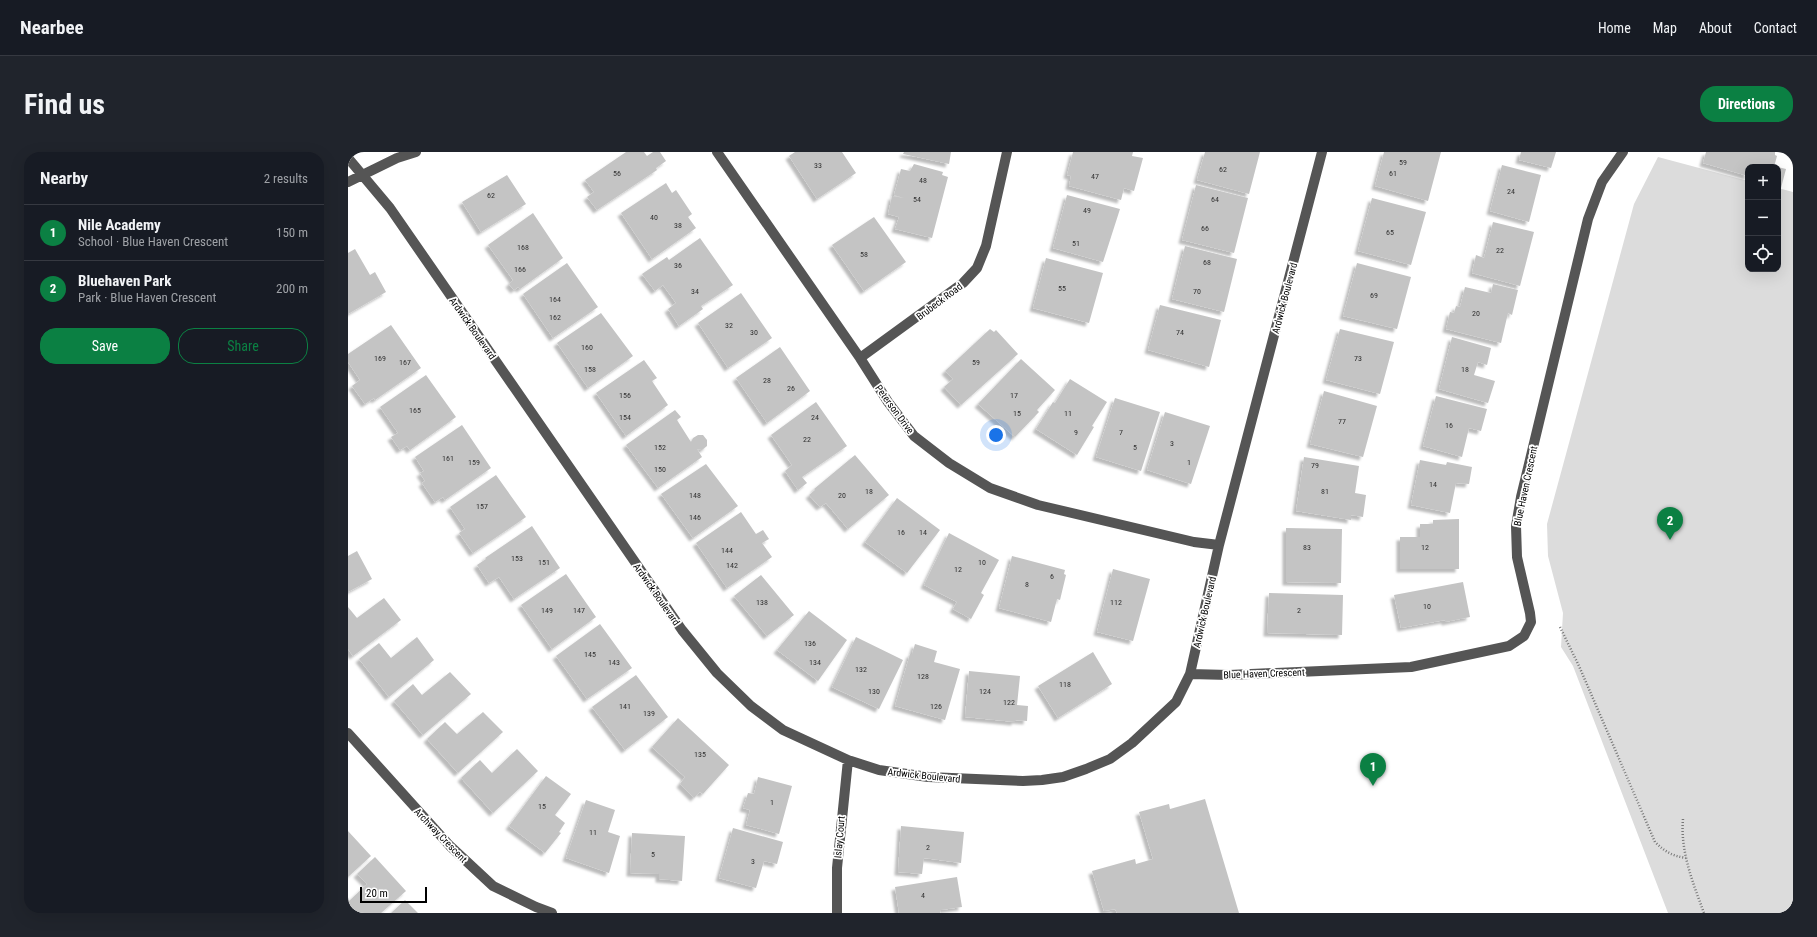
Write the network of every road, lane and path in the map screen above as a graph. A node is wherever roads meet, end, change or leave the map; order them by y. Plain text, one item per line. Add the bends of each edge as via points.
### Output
1 (416, 152) edge
2 (716, 152) edge
3 (1007, 152) edge
4 (1322, 152) edge
5 (1623, 152) edge
6 (348, 158) edge
7 (362, 175) junction
8 (348, 182) edge
9 (860, 358) junction
10 (1219, 545) junction
11 (1560, 628) dead end
12 (1190, 674) junction
13 (348, 734) edge
14 (848, 760) junction
15 (1683, 819) dead end
16 (1686, 858) junction
17 (552, 913) edge
18 (837, 913) edge
19 (1704, 913) edge

1 - 7 street
2 - 9 street, Peterson Drive
3 - 9 street, Brubeck Road via 986,246 977,268 963,283
4 - 10 street, Ardwick Boulevard
5 - 12 street, Blue Haven Crescent via 1602,182 1588,219 1521,497 1516,526 1517,558 1531,622 1524,636 1508,646 1411,668 1229,675
6 - 7 street, Ardwick Boulevard
7 - 8 street
7 - 14 street, Ardwick Boulevard via 390,208 682,630 717,673 751,706 783,730
9 - 10 street, Peterson Drive via 888,402 914,436 949,463 990,488 1038,505 1194,542
10 - 12 street, Ardwick Boulevard
11 - 16 path via 1655,842 1664,851
12 - 14 street, Ardwick Boulevard via 1176,702 1132,743 1110,759 1063,777 1023,781 928,777 879,770
13 - 17 street, Archway Crescent via 450,846 493,886
14 - 18 street, Islay Court via 837,868
15 - 16 path via 1682,836
16 - 19 path

